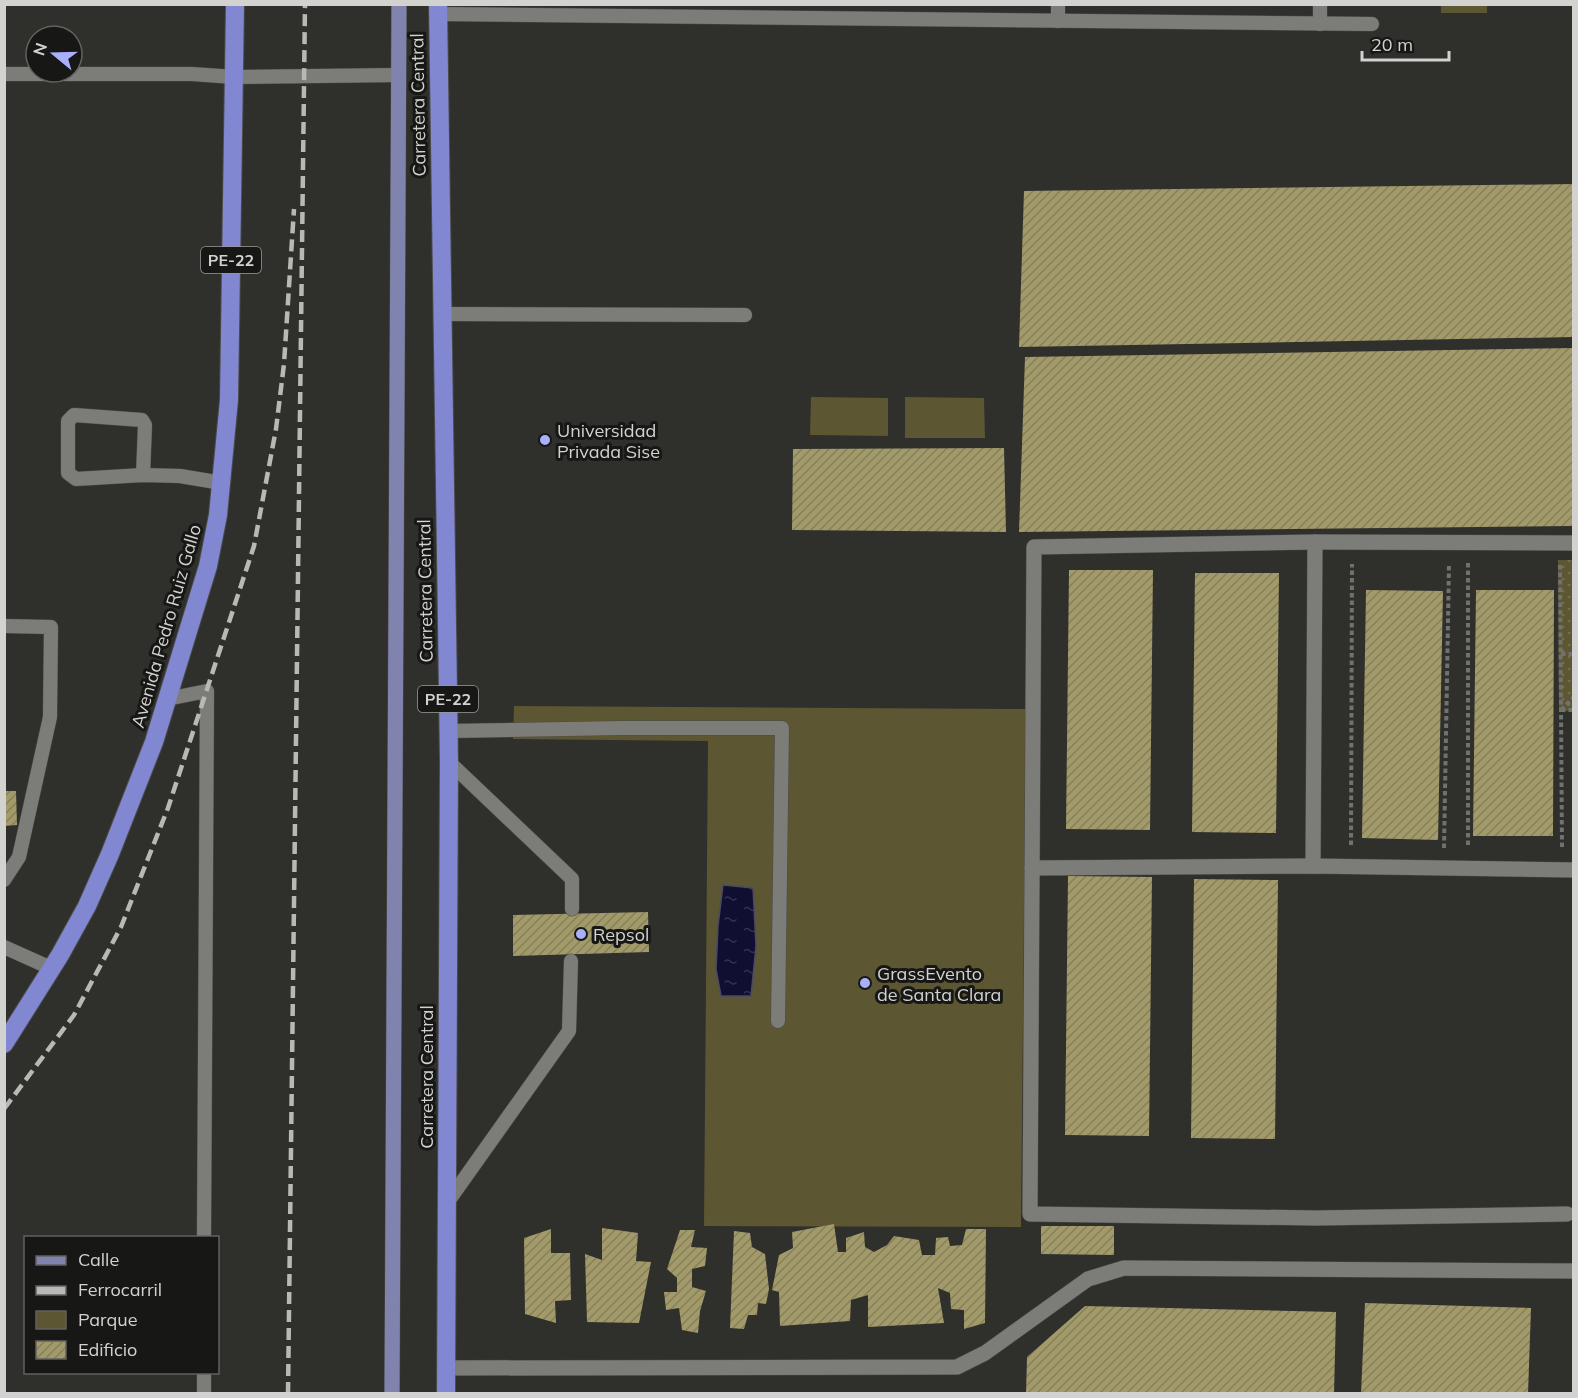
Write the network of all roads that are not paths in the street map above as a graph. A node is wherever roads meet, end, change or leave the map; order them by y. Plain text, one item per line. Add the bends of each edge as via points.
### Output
1 (235, 4) edge
2 (399, 4) edge
3 (1058, 4) edge
4 (1320, 4) edge
5 (438, 9) edge
6 (1058, 21) junction
7 (1320, 24) junction
8 (1372, 24) dead end
9 (4, 74) edge
10 (399, 75) junction
11 (234, 77) junction
12 (442, 314) junction
13 (745, 315) dead end
14 (143, 475) junction
15 (222, 483) junction
16 (1315, 542) junction
17 (1574, 543) edge
18 (4, 626) edge
19 (167, 699) junction
20 (448, 731) junction
21 (449, 762) junction
22 (1313, 866) junction
23 (1032, 868) junction
24 (1574, 870) edge
25 (4, 880) edge
26 (572, 909) dead end
27 (4, 947) edge
28 (571, 961) dead end
29 (53, 969) junction
30 (778, 1021) dead end
31 (4, 1044) edge
32 (447, 1203) junction
33 (1567, 1214) dead end
34 (204, 1236) edge
35 (1574, 1271) edge
36 (446, 1368) junction
37 (204, 1374) edge
38 (204, 1394) edge
39 (392, 1394) edge
40 (446, 1394) edge

1 - 11 highway, Avenida Pedro Ruiz Gallo / PE-22
2 - 10 main road, Carretera Central
3 - 6 lane
4 - 7 lane
5 - 6 lane
5 - 12 highway, Carretera Central / PE-22
6 - 7 lane
7 - 8 lane
9 - 11 lane
10 - 11 lane
10 - 39 main road, Carretera Central
11 - 15 highway, Avenida Pedro Ruiz Gallo / PE-22 via 229,400
12 - 13 lane
12 - 20 highway, Carretera Central / PE-22
14 - 14 lane via 76,479 68,473 68,421 74,415 142,420
14 - 15 lane
15 - 19 highway, Avenida Pedro Ruiz Gallo / PE-22 via 208,566
16 - 17 street
16 - 22 street
16 - 23 street via 1034,547
18 - 25 lane via 51,627 51,638 50,717 19,857
19 - 29 highway, Avenida Pedro Ruiz Gallo / PE-22 via 111,854
19 - 34 lane via 207,692
20 - 21 highway, Carretera Central / PE-22
20 - 30 lane via 782,728
21 - 26 lane via 572,879
21 - 32 highway, Carretera Central / PE-22
22 - 23 street
22 - 24 street
23 - 33 street via 1030,1214 1316,1218
27 - 29 lane
28 - 32 lane via 569,1032
29 - 31 highway, Avenida Pedro Ruiz Gallo / PE-22
32 - 36 highway, Carretera Central / PE-22
35 - 36 street via 1124,1268 1088,1279 984,1353 957,1367
36 - 40 highway, Carretera Central / PE-22
37 - 38 lane

